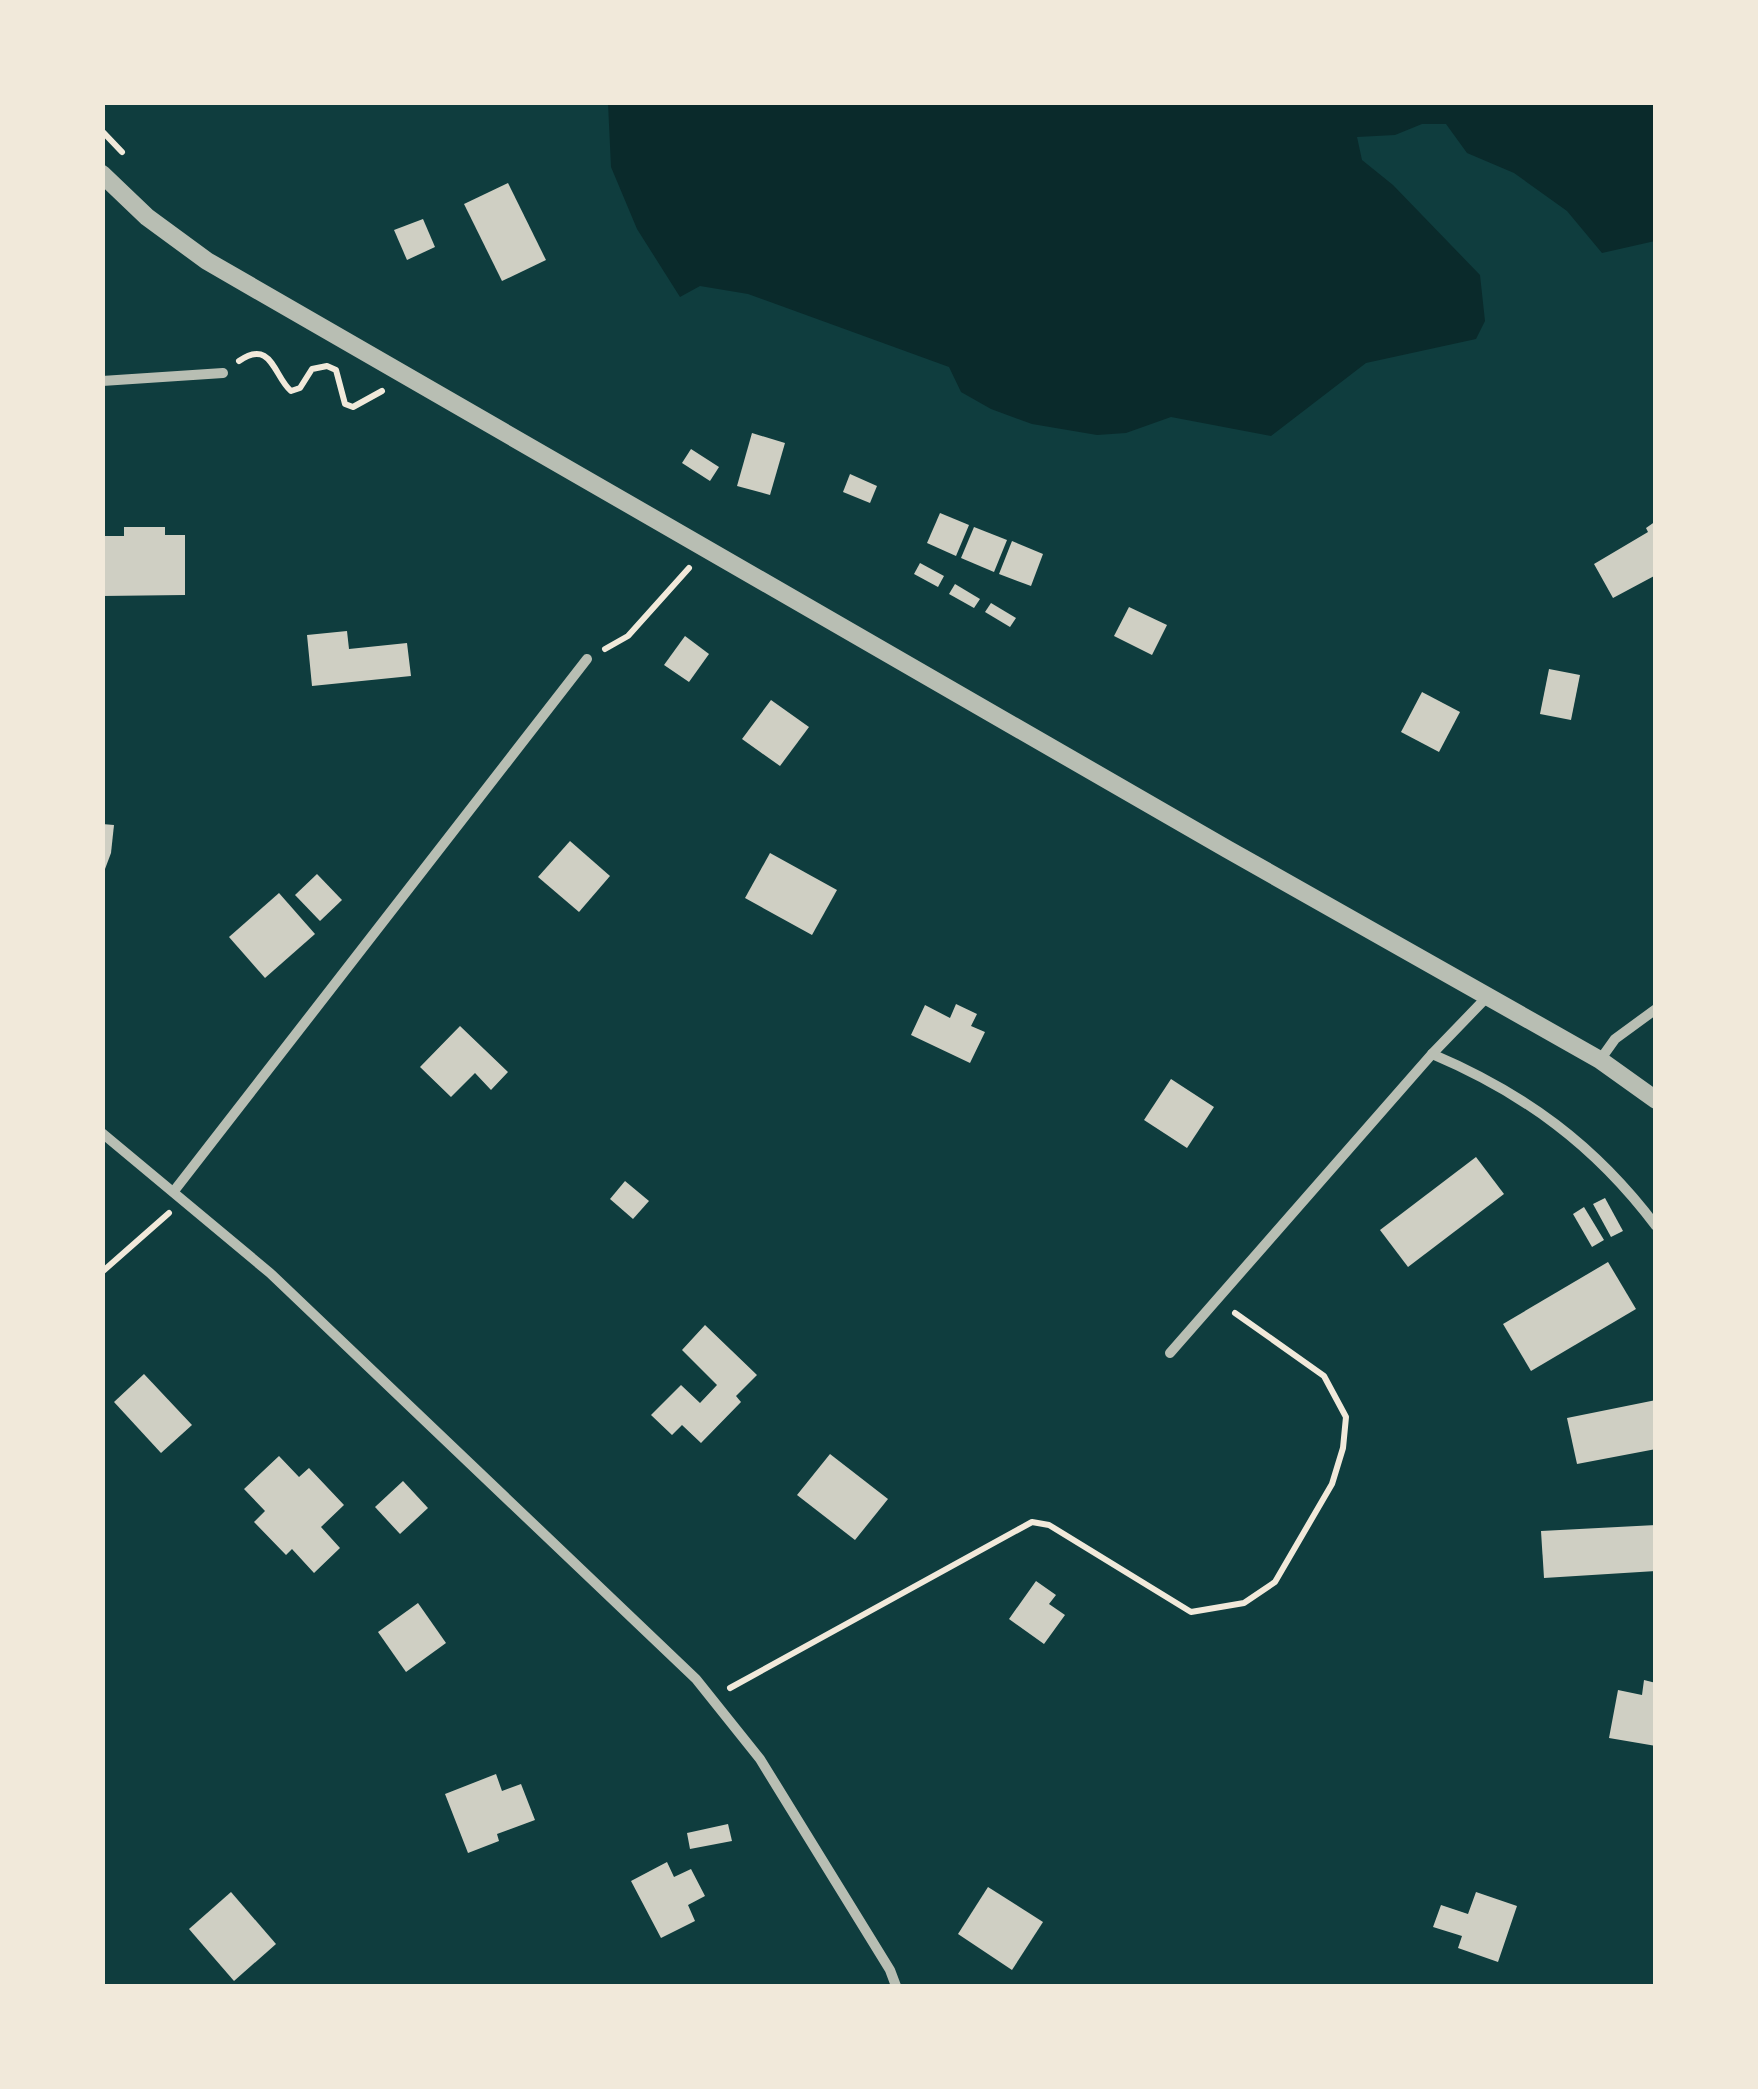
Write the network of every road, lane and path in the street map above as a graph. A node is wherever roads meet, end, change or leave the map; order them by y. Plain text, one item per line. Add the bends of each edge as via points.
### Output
1 (102, 174) edge
2 (222, 372) joint
3 (102, 381) edge
4 (421, 386) junction
5 (707, 550) junction
6 (587, 659) joint
7 (1486, 998) junction
8 (1656, 1009) edge
9 (1432, 1054) junction
10 (1600, 1060) junction
11 (1656, 1100) edge
12 (102, 1133) edge
13 (174, 1191) junction
14 (184, 1200) junction
15 (1656, 1226) edge
16 (102, 1272) edge
17 (1217, 1300) junction
18 (1170, 1353) dead end
19 (712, 1698) junction
20 (896, 1986) edge

1 - 4 street via 207,262
2 - 3 street
2 - 4 path via 248,355 264,356 291,390 312,369 327,366 336,370 345,404 354,407 382,390 412,403
4 - 5 street
5 - 6 path via 628,636
5 - 7 street
6 - 13 street
7 - 9 street
7 - 10 street
8 - 10 street via 1615,1039
9 - 15 street via 1474,1072 1590,1150
9 - 17 street
10 - 11 street
12 - 13 street
13 - 14 street
14 - 16 path
14 - 19 street via 270,1273
17 - 18 street
17 - 19 path via 1324,1376 1346,1417 1332,1484 1275,1582 1244,1603 1191,1612 1049,1525 1032,1522
19 - 20 street via 760,1759

